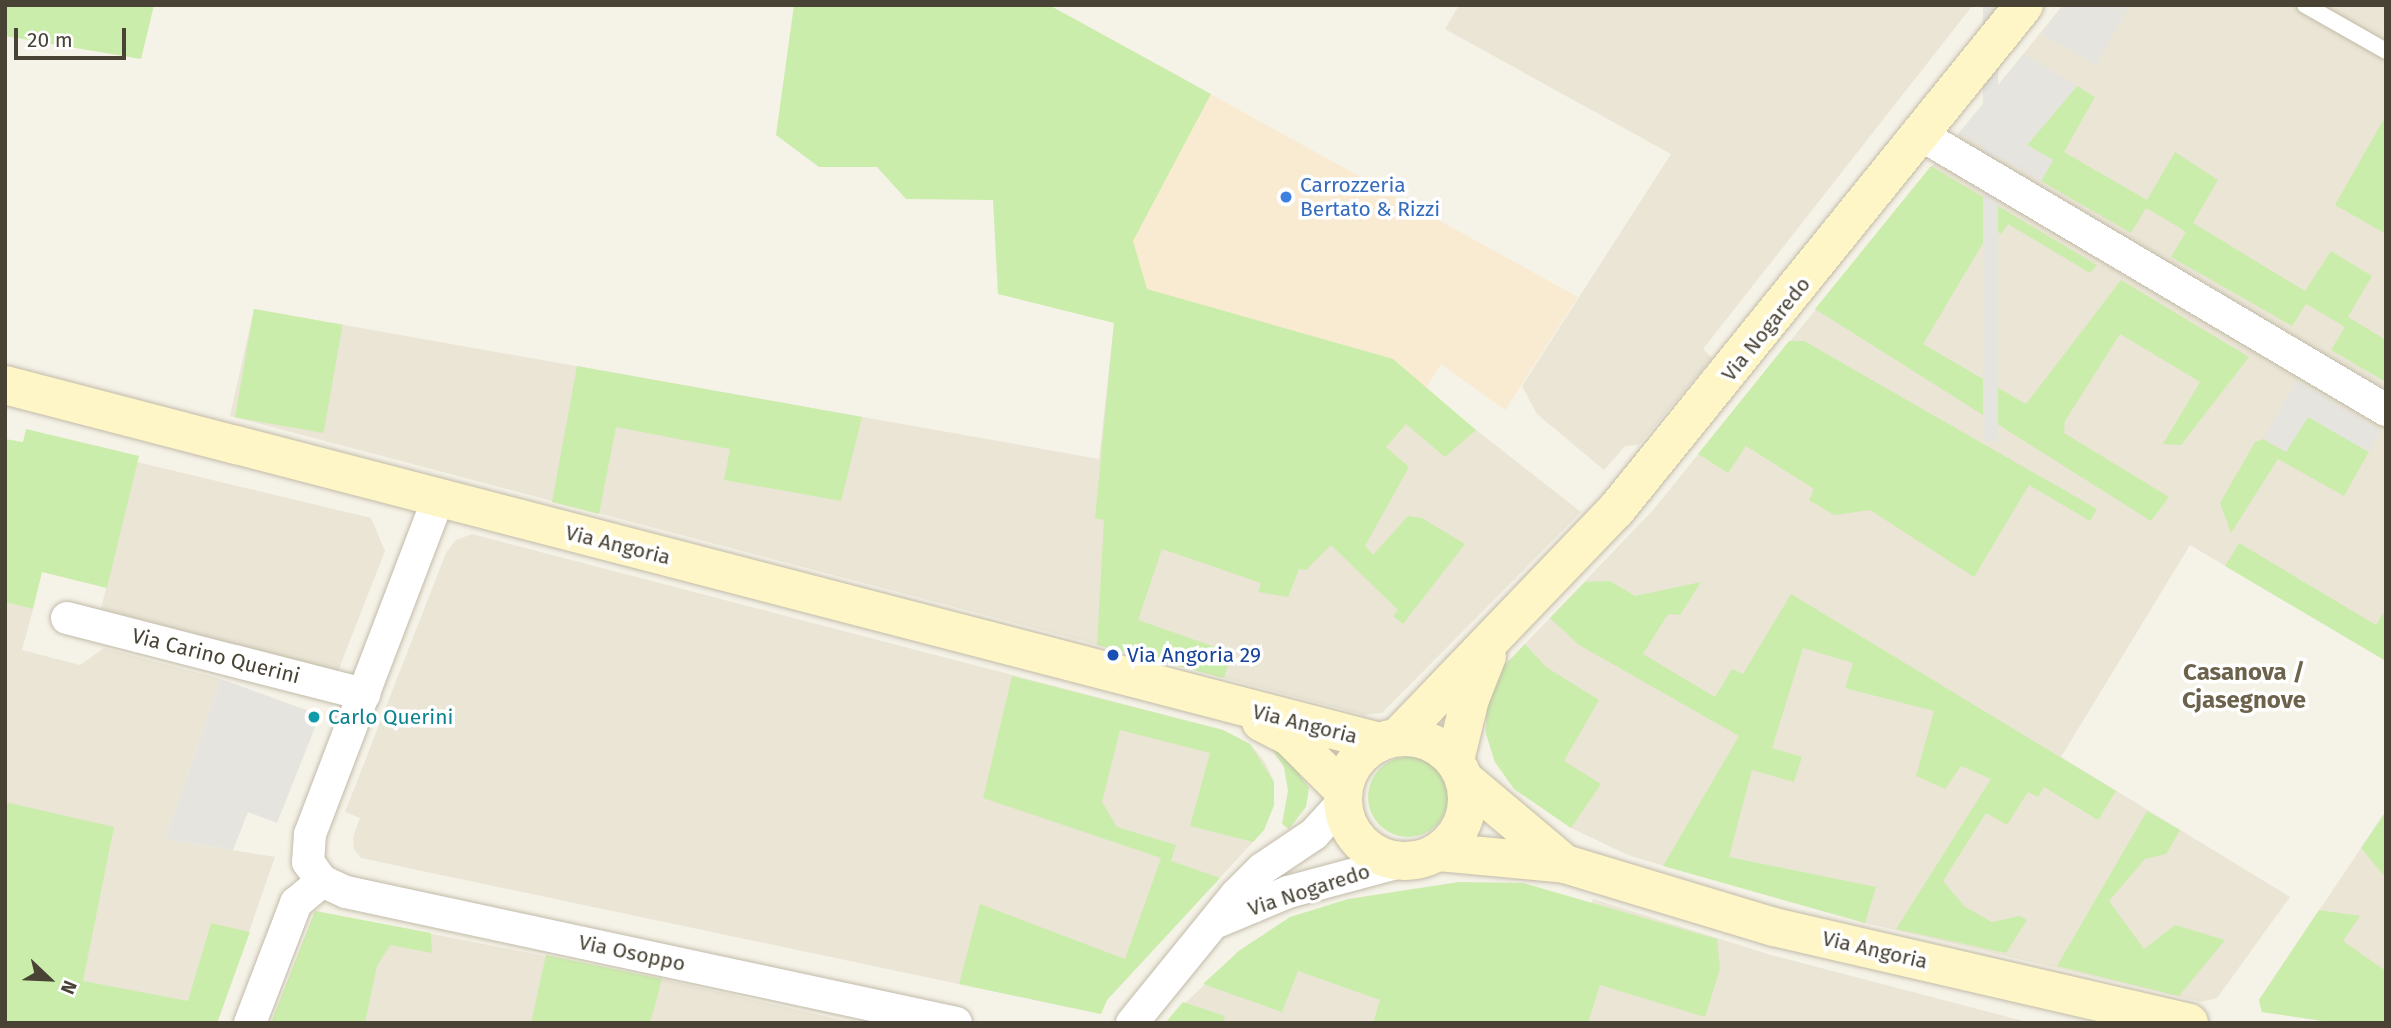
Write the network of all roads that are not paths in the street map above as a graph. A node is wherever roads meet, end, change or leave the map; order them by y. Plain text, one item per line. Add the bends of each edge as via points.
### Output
1 (2024, 5) edge
2 (2305, 5) edge
3 (2386, 51) edge
4 (1923, 136) junction
5 (5, 385) edge
6 (2386, 410) edge
7 (438, 499) junction
8 (67, 618) dead end
9 (1493, 641) junction
10 (364, 694) junction
11 (1231, 706) junction
12 (1389, 739) junction
13 (1460, 770) junction
14 (1343, 796) junction
15 (1439, 852) junction
16 (1400, 862) junction
17 (1565, 864) junction
18 (318, 877) junction
19 (1219, 921) junction
20 (250, 1023) edge
21 (956, 1023) edge
22 (1132, 1023) edge
23 (2189, 1023) edge

1 - 4 street, Via Nogaredo
2 - 3 lane
4 - 6 street
4 - 9 street, Via Nogaredo via 1616,510
5 - 7 street, Via Angoria
7 - 10 street
7 - 11 street, Via Angoria
8 - 10 street, Via Carino Querini
9 - 12 street, Via Nogaredo
9 - 13 street, Via Nogaredo via 1470,699
10 - 18 street via 310,834 308,862
11 - 12 street, Via Angoria
11 - 14 street, Via Angoria via 1290,737
12 - 13 street via 1440,746
12 - 14 street via 1361,754
13 - 15 street via 1464,821
13 - 17 street, Via Angoria
14 - 16 street via 1350,830 1363,846
14 - 19 street, Via Nogaredo via 1314,834 1262,869
15 - 16 street
15 - 17 street, Via Angoria
16 - 19 street, Via Nogaredo via 1289,892
17 - 23 street, Via Angoria via 1774,927
18 - 20 street via 296,903
18 - 21 street, Via Osoppo via 346,892
19 - 22 street, Via Nogaredo

